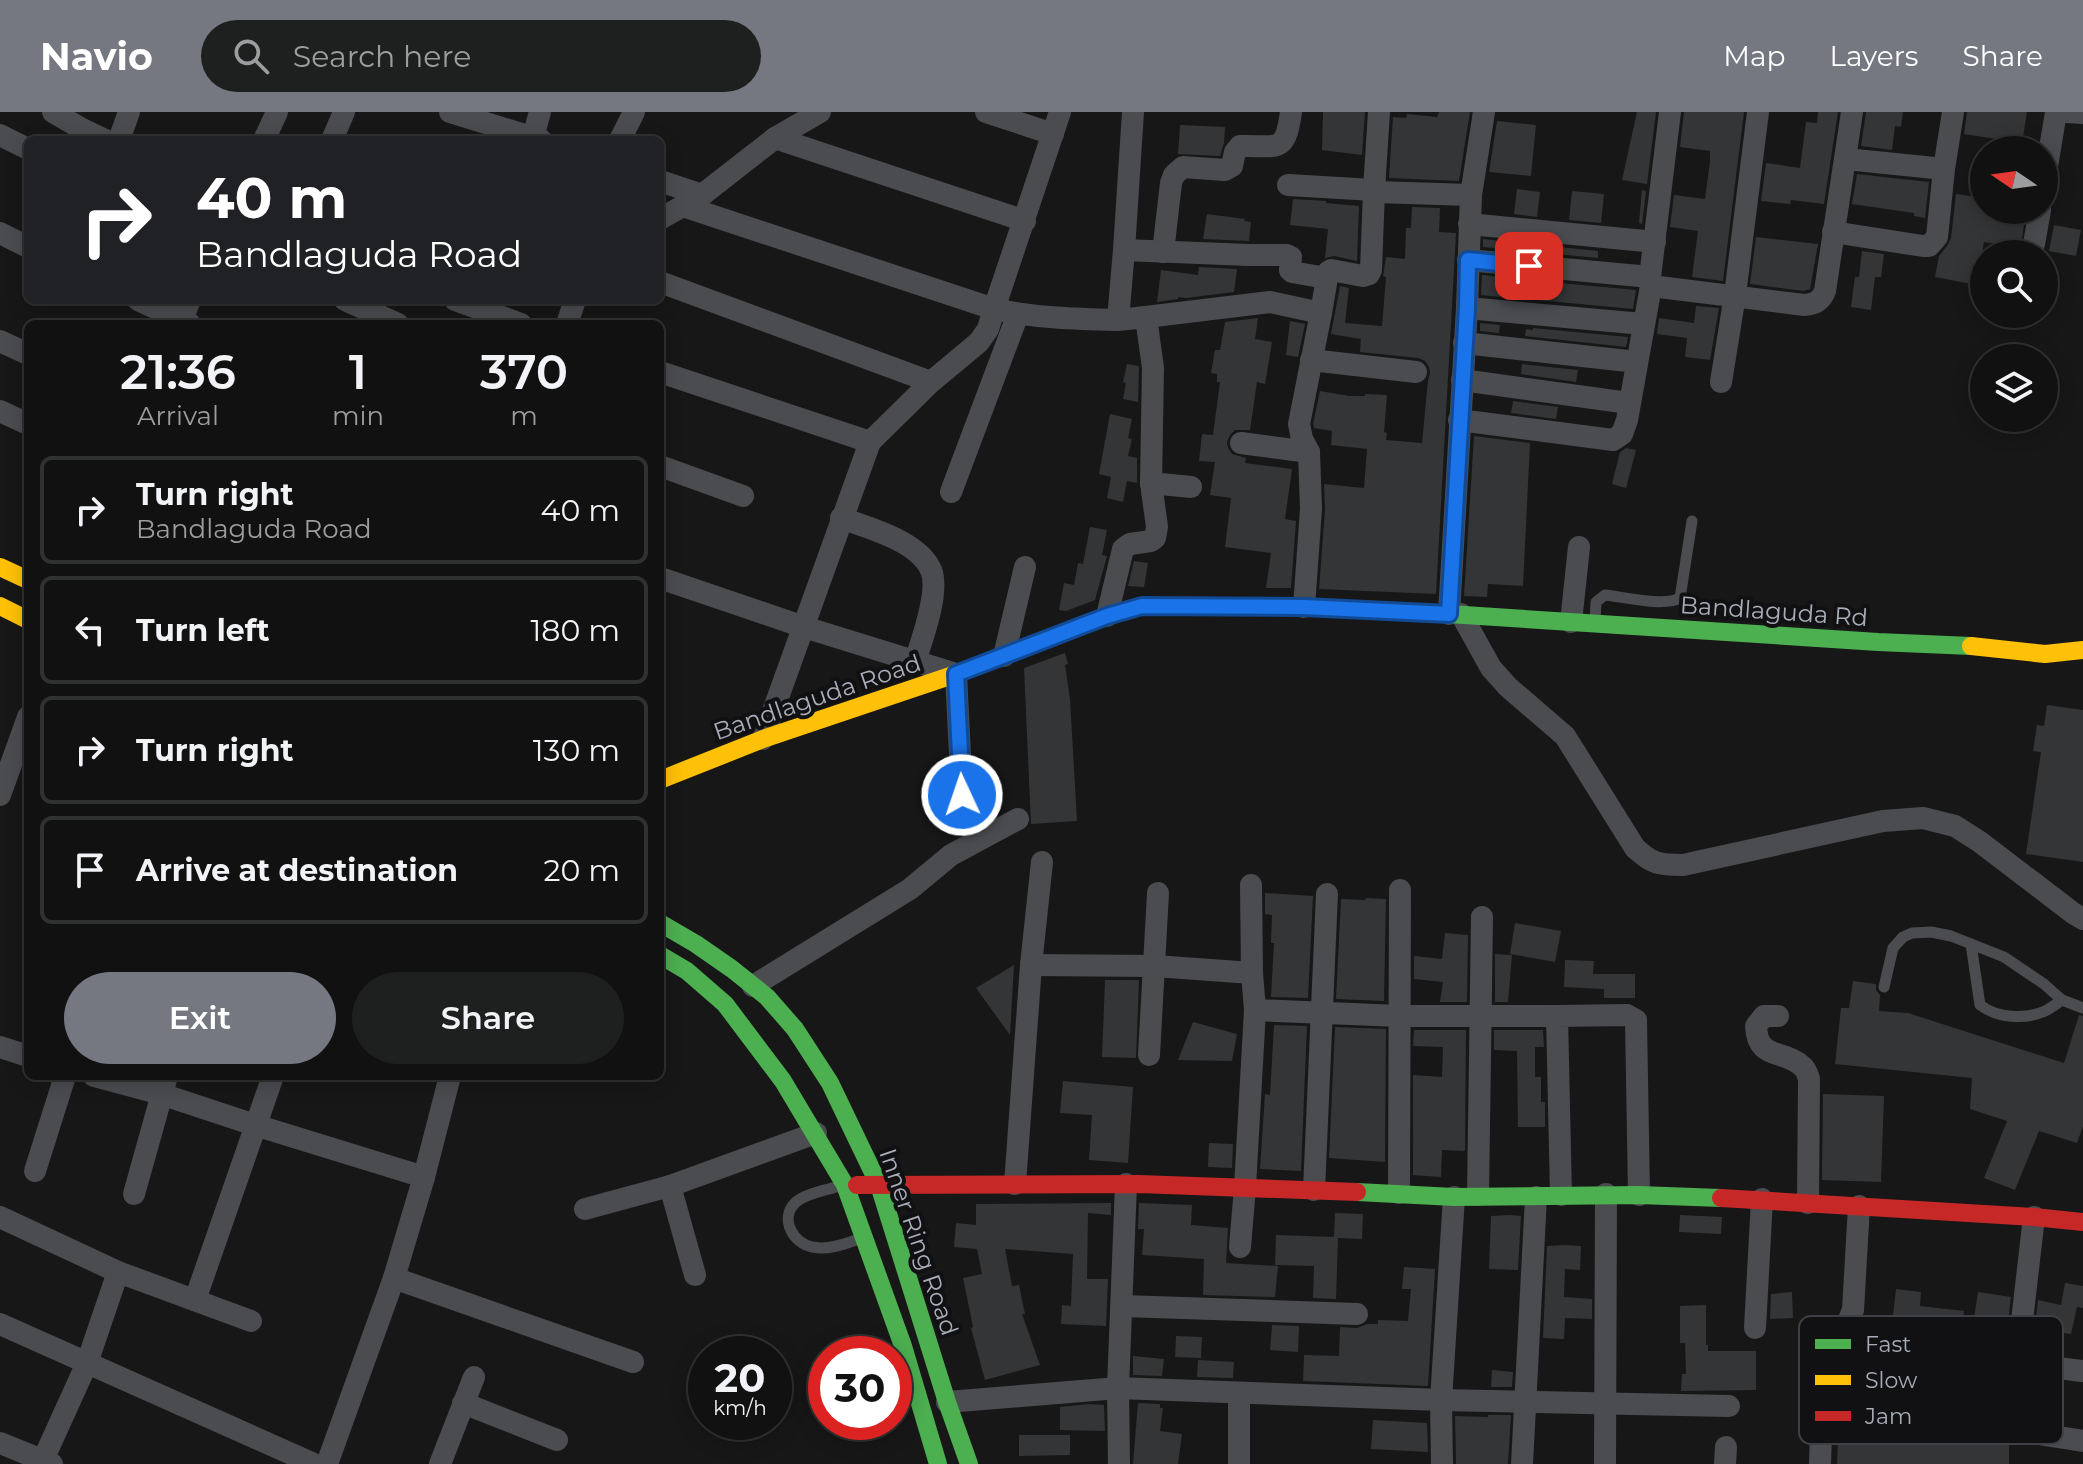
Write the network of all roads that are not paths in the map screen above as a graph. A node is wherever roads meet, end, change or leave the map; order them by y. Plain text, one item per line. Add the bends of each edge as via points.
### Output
1 (53, 112) edge
2 (129, 112) edge
3 (277, 112) edge
4 (344, 112) edge
5 (450, 112) edge
6 (540, 112) edge
7 (634, 112) edge
8 (820, 112) edge
9 (986, 112) edge
10 (1060, 112) edge
11 (1133, 112) edge
12 (1291, 112) edge
13 (1379, 112) edge
14 (1484, 112) edge
15 (1670, 112) edge
16 (1758, 112) edge
17 (1852, 112) edge
18 (1953, 112) edge
19 (2056, 112) edge
20 (2066, 112) edge
21 (2083, 113) edge
22 (82, 121) edge
23 (1053, 134) junction
24 (0, 135) edge
25 (100, 136) edge
26 (120, 136) edge
27 (266, 136) edge
28 (334, 136) edge
29 (530, 136) edge
30 (537, 136) edge
31 (622, 136) edge
32 (2052, 136) edge
33 (775, 138) junction
34 (24, 147) edge
35 (1846, 159) junction
36 (1944, 169) junction
37 (664, 183) edge
38 (1288, 185) dead end
39 (1374, 190) junction
40 (1471, 195) junction
41 (693, 200) junction
42 (664, 217) edge
43 (1025, 221) junction
44 (1469, 224) junction
45 (1833, 232) junction
46 (0, 233) edge
47 (1655, 242) junction
48 (24, 245) edge
49 (1124, 250) junction
50 (1163, 252) junction
51 (1468, 260) junction
52 (1326, 278) junction
53 (1650, 281) junction
54 (664, 283) edge
55 (1735, 295) junction
56 (149, 304) edge
57 (354, 304) edge
58 (466, 304) edge
59 (1467, 308) junction
60 (994, 309) junction
61 (1321, 313) junction
62 (1018, 314) junction
63 (186, 317) edge
64 (1146, 317) junction
65 (389, 320) edge
66 (510, 320) edge
67 (1118, 320) junction
68 (1643, 324) junction
69 (0, 341) edge
70 (1464, 343) junction
71 (24, 352) edge
72 (1311, 360) junction
73 (1637, 362) junction
74 (1416, 372) dead end
75 (664, 373) edge
76 (1462, 380) junction
77 (931, 382) junction
78 (1721, 382) dead end
79 (1629, 403) junction
80 (0, 411) edge
81 (1459, 420) junction
82 (24, 422) edge
83 (870, 442) junction
84 (1241, 443) dead end
85 (1309, 452) junction
86 (664, 467) edge
87 (1151, 483) junction
88 (1191, 487) dead end
89 (951, 492) dead end
90 (743, 496) dead end
91 (841, 518) junction
92 (1692, 521) dead end
93 (1579, 547) dead end
94 (0, 567) edge
95 (1025, 567) dead end
96 (24, 578) edge
97 (664, 579) edge
98 (0, 606) edge
99 (1304, 607) junction
100 (1455, 614) junction
101 (1664, 615) junction
102 (1107, 616) junction
103 (24, 618) edge
104 (1571, 622) junction
105 (1595, 623) junction
106 (804, 627) junction
107 (2083, 650) edge
108 (1004, 656) junction
109 (915, 661) junction
110 (956, 674) junction
111 (24, 728) edge
112 (763, 739) junction
113 (664, 778) edge
114 (0, 795) edge
115 (962, 795) dead end
116 (1018, 819) dead end
117 (1042, 862) dead end
118 (1251, 885) dead end
119 (1400, 890) dead end
120 (1158, 893) dead end
121 (1327, 894) dead end
122 (1482, 917) dead end
123 (2083, 919) edge
124 (664, 925) edge
125 (1971, 944) junction
126 (664, 957) edge
127 (1031, 965) junction
128 (1155, 966) junction
129 (1252, 973) junction
130 (753, 986) junction
131 (1884, 987) dead end
132 (2062, 1000) junction
133 (2083, 1008) edge
134 (1255, 1010) junction
135 (1322, 1012) junction
136 (1481, 1015) junction
137 (1399, 1016) junction
138 (1557, 1016) junction
139 (1778, 1016) dead end
140 (0, 1047) edge
141 (24, 1055) edge
142 (1149, 1055) dead end
143 (64, 1080) edge
144 (125, 1080) edge
145 (272, 1080) edge
146 (449, 1080) edge
147 (164, 1085) edge
148 (255, 1125) junction
149 (816, 1133) junction
150 (35, 1171) dead end
151 (424, 1177) junction
152 (1015, 1184) junction
153 (1126, 1184) junction
154 (845, 1185) junction
155 (879, 1185) junction
156 (670, 1186) junction
157 (1245, 1187) junction
158 (1314, 1190) junction
159 (1399, 1193) junction
160 (134, 1194) dead end
161 (1606, 1194) junction
162 (1478, 1195) junction
163 (1561, 1195) junction
164 (1639, 1195) junction
165 (1454, 1197) junction
166 (1536, 1197) junction
167 (1762, 1199) junction
168 (1808, 1203) junction
169 (1859, 1206) junction
170 (585, 1209) dead end
171 (0, 1217) edge
172 (2034, 1217) junction
173 (2083, 1221) edge
174 (864, 1238) junction
175 (1240, 1247) dead end
176 (118, 1272) junction
177 (695, 1275) dead end
178 (394, 1278) junction
179 (195, 1300) junction
180 (1123, 1306) junction
181 (1357, 1314) dead end
182 (1850, 1316) edge
183 (2022, 1316) edge
184 (251, 1321) dead end
185 (0, 1324) edge
186 (1755, 1328) dead end
187 (633, 1362) dead end
188 (87, 1363) junction
189 (474, 1377) dead end
190 (1118, 1388) junction
191 (1239, 1393) junction
192 (1441, 1400) junction
193 (947, 1402) junction
194 (1525, 1402) junction
195 (463, 1403) junction
196 (1605, 1403) junction
197 (1729, 1406) dead end
198 (2063, 1438) edge
199 (557, 1440) dead end
200 (2083, 1441) edge
201 (0, 1443) edge
202 (1821, 1444) edge
203 (48, 1462) edge
204 (314, 1464) edge
205 (327, 1464) edge
206 (440, 1464) edge
207 (938, 1464) edge
208 (969, 1464) edge
209 (1119, 1464) edge
210 (1239, 1464) edge
211 (1442, 1464) edge
212 (1522, 1464) edge
213 (1605, 1464) edge
214 (1820, 1464) edge

1 - 22 street
2 - 26 street
3 - 27 street
4 - 28 street
5 - 29 street
6 - 30 street
7 - 31 street
8 - 33 street
9 - 23 street
10 - 23 street
11 - 49 street
12 - 50 street via 1284,142 1240,146 1225,170 1178,170 1171,183
13 - 39 street
14 - 40 street
15 - 47 street
16 - 55 street
17 - 35 street
18 - 36 street
19 - 32 street
20 - 21 street
22 - 25 street
23 - 43 street
24 - 34 street
33 - 41 street
33 - 43 street
35 - 36 street
35 - 45 street
36 - 45 street via 1937,237 1929,246
37 - 41 street
38 - 39 street
39 - 40 street
39 - 52 street via 1369,274 1331,270
40 - 44 street
41 - 42 street
41 - 60 street
43 - 60 street
44 - 47 street
44 - 51 street
45 - 55 street via 1822,299 1804,305
46 - 48 street
47 - 53 street
49 - 50 street
49 - 67 street
50 - 52 street via 1287,255 1292,272
51 - 53 street
51 - 59 street
52 - 61 street
53 - 55 street
53 - 68 street
54 - 77 street
55 - 78 street
56 - 63 street
57 - 65 street
58 - 66 street
59 - 68 street
59 - 70 street
60 - 62 street
60 - 77 street via 985,336
61 - 64 street via 1270,302
61 - 72 street
62 - 67 street
62 - 89 street
64 - 67 street
64 - 87 street via 1153,368
68 - 73 street
69 - 71 street
70 - 73 street
70 - 76 street
72 - 74 street
72 - 85 street via 1299,424
73 - 79 street
75 - 83 street
76 - 79 street
76 - 81 street
77 - 83 street
79 - 81 street via 1622,434 1613,440
80 - 82 street
81 - 100 street
83 - 91 street
84 - 85 street
85 - 99 street
86 - 90 street
87 - 88 street
87 - 102 street via 1157,534 1123,549
91 - 106 street
91 - 109 street via 916,550 932,571 931,606
92 - 101 lane via 1680,598
93 - 104 street
94 - 96 main road
95 - 108 street
97 - 106 street
98 - 103 main road
99 - 100 main road, Bandlaguda Road
99 - 102 main road, Bandlaguda Road via 1142,606
100 - 104 main road, Bandlaguda Rd
100 - 123 street via 1508,687 1565,736 1635,848 1649,861 1683,865 1883,821 1923,818 1955,826
101 - 105 main road, Bandlaguda Rd
101 - 105 lane via 1605,595 1596,602
101 - 107 main road, Bandlaguda Rd via 2045,654
102 - 108 main road, Bandlaguda Road
104 - 105 main road, Bandlaguda Rd
106 - 109 street
106 - 112 street
108 - 110 main road, Bandlaguda Road
109 - 110 street
110 - 112 main road, Bandlaguda Road
110 - 115 street
111 - 114 street
112 - 113 main road, Bandlaguda Road
116 - 130 street via 951,855 910,889
117 - 127 street
118 - 129 street
119 - 137 street
120 - 128 street
121 - 135 street
122 - 136 street
124 - 130 main road, Inner Ring Road
125 - 131 lane via 1931,932 1903,937 1893,948
125 - 132 lane via 2004,957
125 - 132 lane via 1980,1005 1990,1012 2021,1016 2044,1012
126 - 149 main road, Inner Ring Road via 725,1004
127 - 128 street
127 - 152 street
128 - 129 street
128 - 142 street
129 - 134 street
130 - 155 main road, Inner Ring Road via 795,1029 830,1083
132 - 133 lane
134 - 135 street
134 - 157 street
135 - 137 street
135 - 158 street
136 - 137 street
136 - 138 street
136 - 162 street
137 - 159 street
138 - 163 street
138 - 164 street via 1627,1015 1636,1020
139 - 168 street via 1764,1016 1756,1036 1768,1051 1805,1068 1809,1079
140 - 141 street
143 - 150 street
144 - 147 street
145 - 148 street
146 - 151 street
147 - 148 street
147 - 160 street
148 - 151 street
148 - 179 street
149 - 154 main road, Inner Ring Road
149 - 156 street
151 - 178 street
152 - 153 main road
152 - 155 main road
153 - 157 main road
153 - 180 street
154 - 155 main road
154 - 174 main road, Inner Ring Road
154 - 174 lane via 795,1203 789,1212 793,1236 812,1247 837,1247
155 - 193 main road, Inner Ring Road
156 - 170 street
156 - 177 street
157 - 158 main road
157 - 175 street
158 - 159 main road
159 - 165 main road
161 - 163 main road
161 - 164 main road
161 - 196 street
162 - 165 main road
162 - 166 main road
163 - 166 main road
164 - 167 main road
165 - 192 street
166 - 194 street
167 - 168 main road
167 - 186 street
168 - 169 main road
169 - 172 main road
169 - 182 street
171 - 176 street
172 - 173 main road
172 - 183 street
174 - 207 main road, Inner Ring Road
176 - 179 street
176 - 188 street
178 - 187 street
178 - 205 street
179 - 184 street
180 - 181 street
180 - 190 street
185 - 188 street
188 - 203 street
188 - 204 street
189 - 195 street
190 - 191 street
190 - 193 street
190 - 209 street
191 - 192 street
191 - 210 street
192 - 194 street
192 - 211 street
193 - 208 main road, Inner Ring Road
194 - 196 street
194 - 212 street
195 - 199 street
195 - 206 street
196 - 197 street
196 - 213 street
198 - 200 street
201 - 203 street
202 - 214 street

